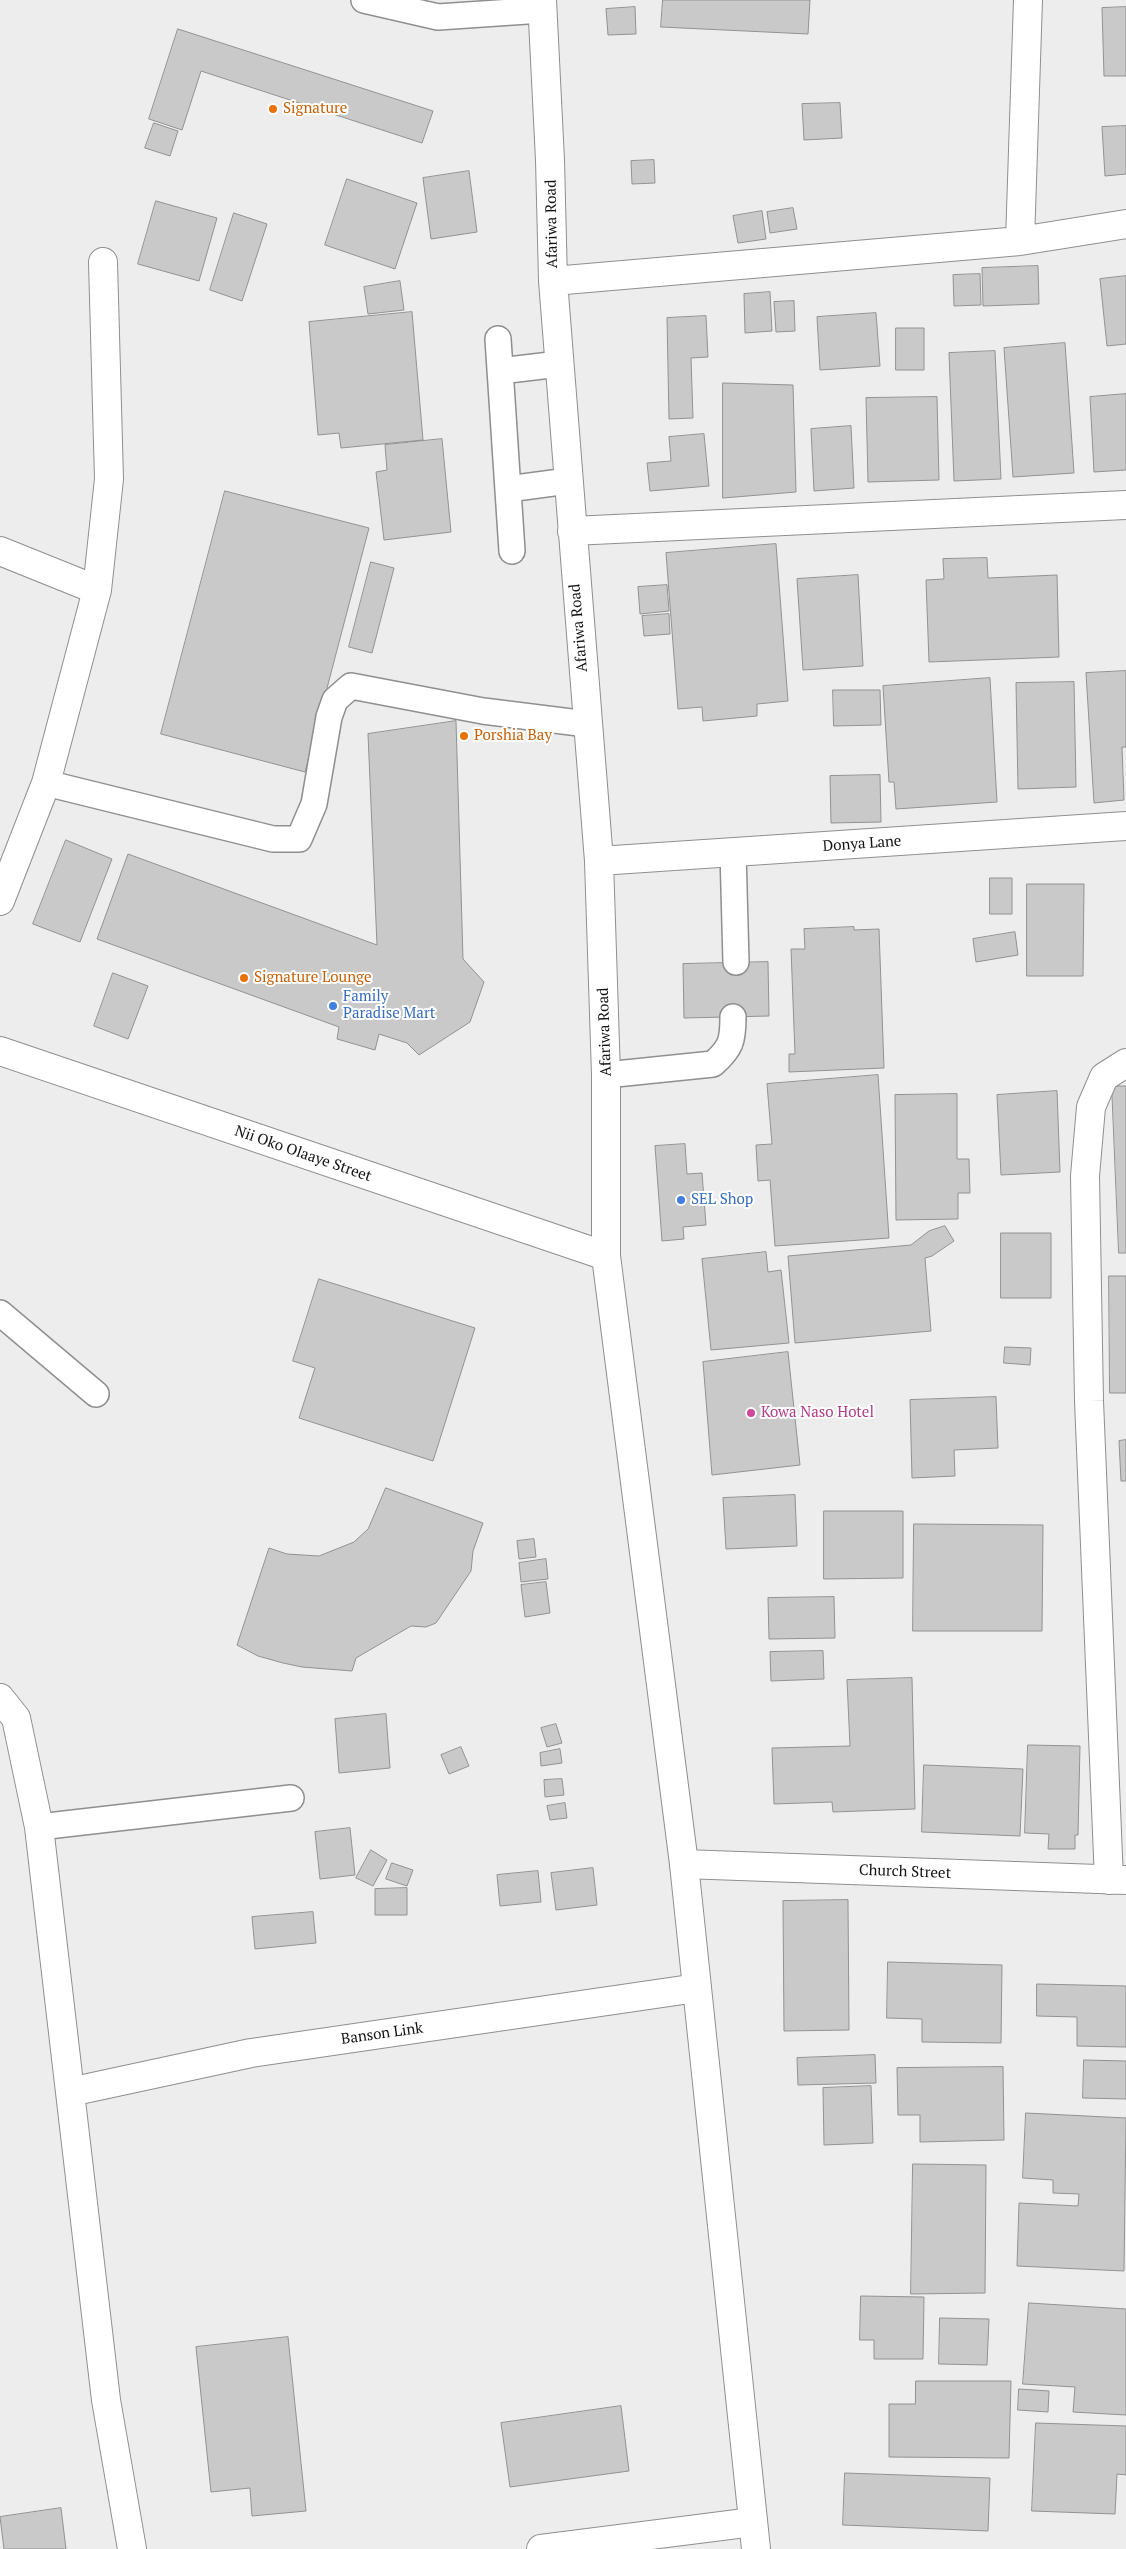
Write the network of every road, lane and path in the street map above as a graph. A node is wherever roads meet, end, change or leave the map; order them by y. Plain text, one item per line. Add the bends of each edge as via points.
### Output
1 (1028, 0) edge
2 (377, 2) edge
3 (542, 5) edge
4 (1126, 224) edge
5 (1020, 241) junction
6 (103, 262) dead end
7 (553, 281) junction
8 (498, 339) dead end
9 (559, 364) junction
10 (500, 371) junction
11 (568, 481) junction
12 (508, 489) junction
13 (1126, 505) edge
14 (572, 531) junction
15 (0, 551) edge
16 (512, 551) dead end
17 (97, 590) junction
18 (587, 724) junction
19 (46, 783) junction
20 (1126, 826) edge
21 (733, 852) junction
22 (599, 861) junction
23 (0, 902) edge
24 (736, 962) dead end
25 (733, 1017) dead end
26 (0, 1051) edge
27 (1126, 1063) edge
28 (606, 1075) junction
29 (606, 1256) junction
30 (0, 1313) edge
31 (96, 1394) dead end
32 (0, 1698) edge
33 (291, 1798) dead end
34 (39, 1827) junction
35 (684, 1864) junction
36 (1118, 1880) edge
37 (697, 1988) junction
38 (70, 2092) junction
39 (753, 2522) junction
40 (132, 2549) edge
41 (541, 2549) edge
42 (756, 2549) edge

1 - 5 street
2 - 3 lane via 438,17
3 - 7 street, Afariwa Road
4 - 5 street
5 - 7 street
6 - 17 street via 109,479
7 - 9 street, Afariwa Road
8 - 10 lane
9 - 10 lane
9 - 11 street, Afariwa Road
10 - 12 lane
11 - 12 lane
11 - 14 street, Afariwa Road
12 - 16 lane
13 - 14 street
14 - 18 street, Afariwa Road
15 - 17 street
17 - 19 street
18 - 19 lane via 483,711 351,686 335,700 329,717 314,804 299,839 272,839
18 - 22 street, Afariwa Road
19 - 23 street
20 - 21 street, Donya Lane
21 - 22 street, Donya Lane
21 - 24 lane
22 - 28 street, Afariwa Road
25 - 28 lane via 733,1038 725,1053 713,1064
26 - 29 street, Nii Oko Olaaye Street
27 - 36 street via 1104,1078 1091,1107 1085,1176 1089,1401
28 - 29 street, Afariwa Road
29 - 35 street, Afariwa Road
30 - 31 lane
32 - 34 street via 16,1718
33 - 34 lane
34 - 38 street
35 - 36 street, Church Street
35 - 37 street, Afariwa Road
37 - 38 street, Banson Link via 251,2053
37 - 39 street, Afariwa Road
38 - 40 street via 106,2400
39 - 41 street
39 - 42 street, Afariwa Road

